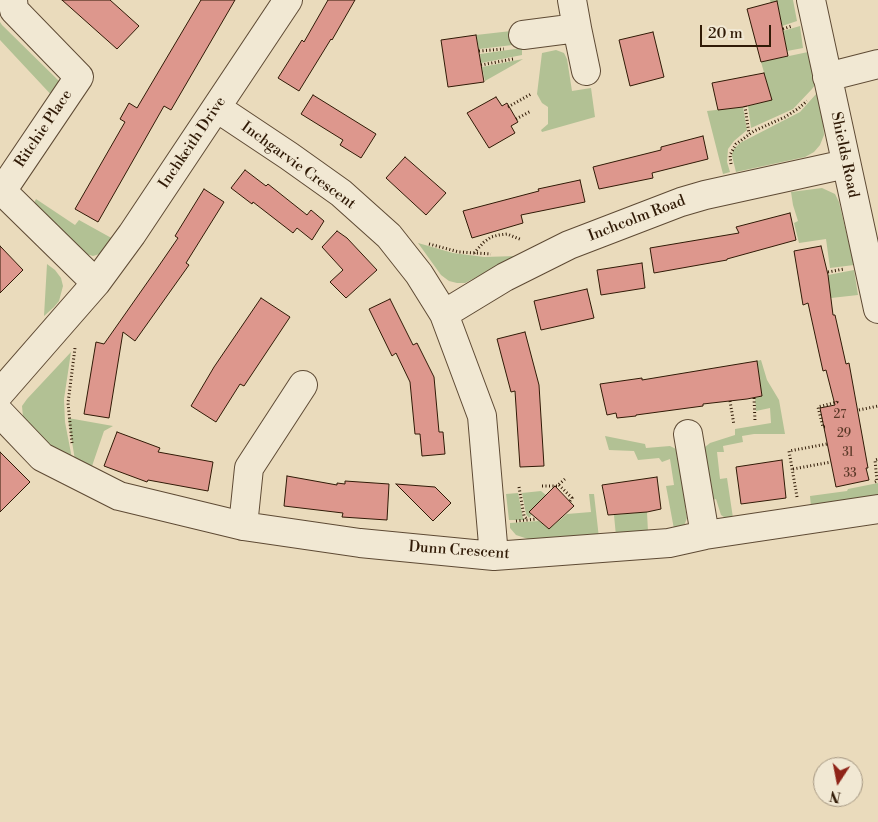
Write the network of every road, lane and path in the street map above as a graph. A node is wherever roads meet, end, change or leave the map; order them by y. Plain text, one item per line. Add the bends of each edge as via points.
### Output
1 (13, 0) edge
2 (288, 0) edge
3 (572, 0) edge
4 (810, 0) edge
5 (577, 28) junction
6 (521, 46) joint
7 (878, 64) edge
8 (481, 65) dead end
9 (586, 71) dead end
10 (827, 77) junction
11 (531, 94) dead end
12 (808, 100) dead end
13 (508, 106) dead end
14 (745, 106) dead end
15 (217, 108) junction
16 (531, 111) dead end
17 (516, 119) dead end
18 (749, 134) junction
19 (730, 163) dead end
20 (846, 164) junction
21 (1, 190) edge
22 (424, 242) dead end
23 (525, 242) dead end
24 (474, 253) junction
25 (495, 254) dead end
26 (96, 283) junction
27 (878, 309) edge
28 (444, 314) junction
29 (47, 340) junction
30 (303, 385) dead end
31 (0, 393) edge
32 (754, 398) dead end
33 (837, 399) dead end
34 (730, 401) dead end
35 (878, 406) edge
36 (859, 410) dead end
37 (0, 412) edge
38 (755, 421) dead end
39 (734, 425) dead end
40 (825, 427) dead end
41 (688, 434) dead end
42 (827, 444) dead end
43 (878, 459) edge
44 (831, 462) dead end
45 (793, 469) junction
46 (78, 476) junction
47 (565, 479) dead end
48 (868, 483) dead end
49 (559, 485) junction
50 (542, 486) dead end
51 (519, 487) dead end
52 (570, 501) dead end
53 (878, 509) edge
54 (537, 519) dead end
55 (528, 520) junction
56 (800, 520) junction
57 (510, 522) dead end
58 (243, 526) junction
59 (705, 535) junction
60 (494, 556) junction

1 - 21 street, Ritchie Place via 14,10 78,77
2 - 15 street, Inchkeith Drive
3 - 5 street
4 - 10 street, Shields Road
5 - 6 street
5 - 9 street
6 - 8 path
7 - 10 street
10 - 20 street, Shields Road
11 - 13 path
12 - 18 path via 785,117
14 - 18 path
15 - 26 street, Inchkeith Drive
15 - 28 street, Inchgarvie Crescent via 341,193 388,236 419,274
16 - 17 path
18 - 19 path via 732,149
20 - 27 street, Shields Road
20 - 28 street, Inchcolm Road via 682,202 569,245 505,277
21 - 26 street
22 - 24 path via 439,248
23 - 24 path via 516,236 499,235 484,242
24 - 25 path
26 - 29 street, Inchkeith Drive
28 - 60 street, Inchgarvie Crescent via 482,416
29 - 31 street, Inchkeith Drive
29 - 46 path via 75,347 68,403
30 - 58 street via 249,468
32 - 38 path
33 - 40 path via 837,402 818,407 822,427
34 - 39 path
35 - 36 path
37 - 46 street, Dunn Crescent via 42,457
41 - 59 street
42 - 45 path via 789,451
43 - 48 path via 875,460 877,481
44 - 45 path
45 - 56 path
46 - 58 street, Dunn Crescent via 119,496
47 - 49 path
49 - 50 path
49 - 52 path via 572,498
51 - 55 path via 524,516
53 - 56 street, Dunn Crescent
54 - 55 path
55 - 57 path
56 - 59 street, Dunn Crescent
58 - 60 street, Dunn Crescent via 360,543
59 - 60 street, Dunn Crescent via 669,543

